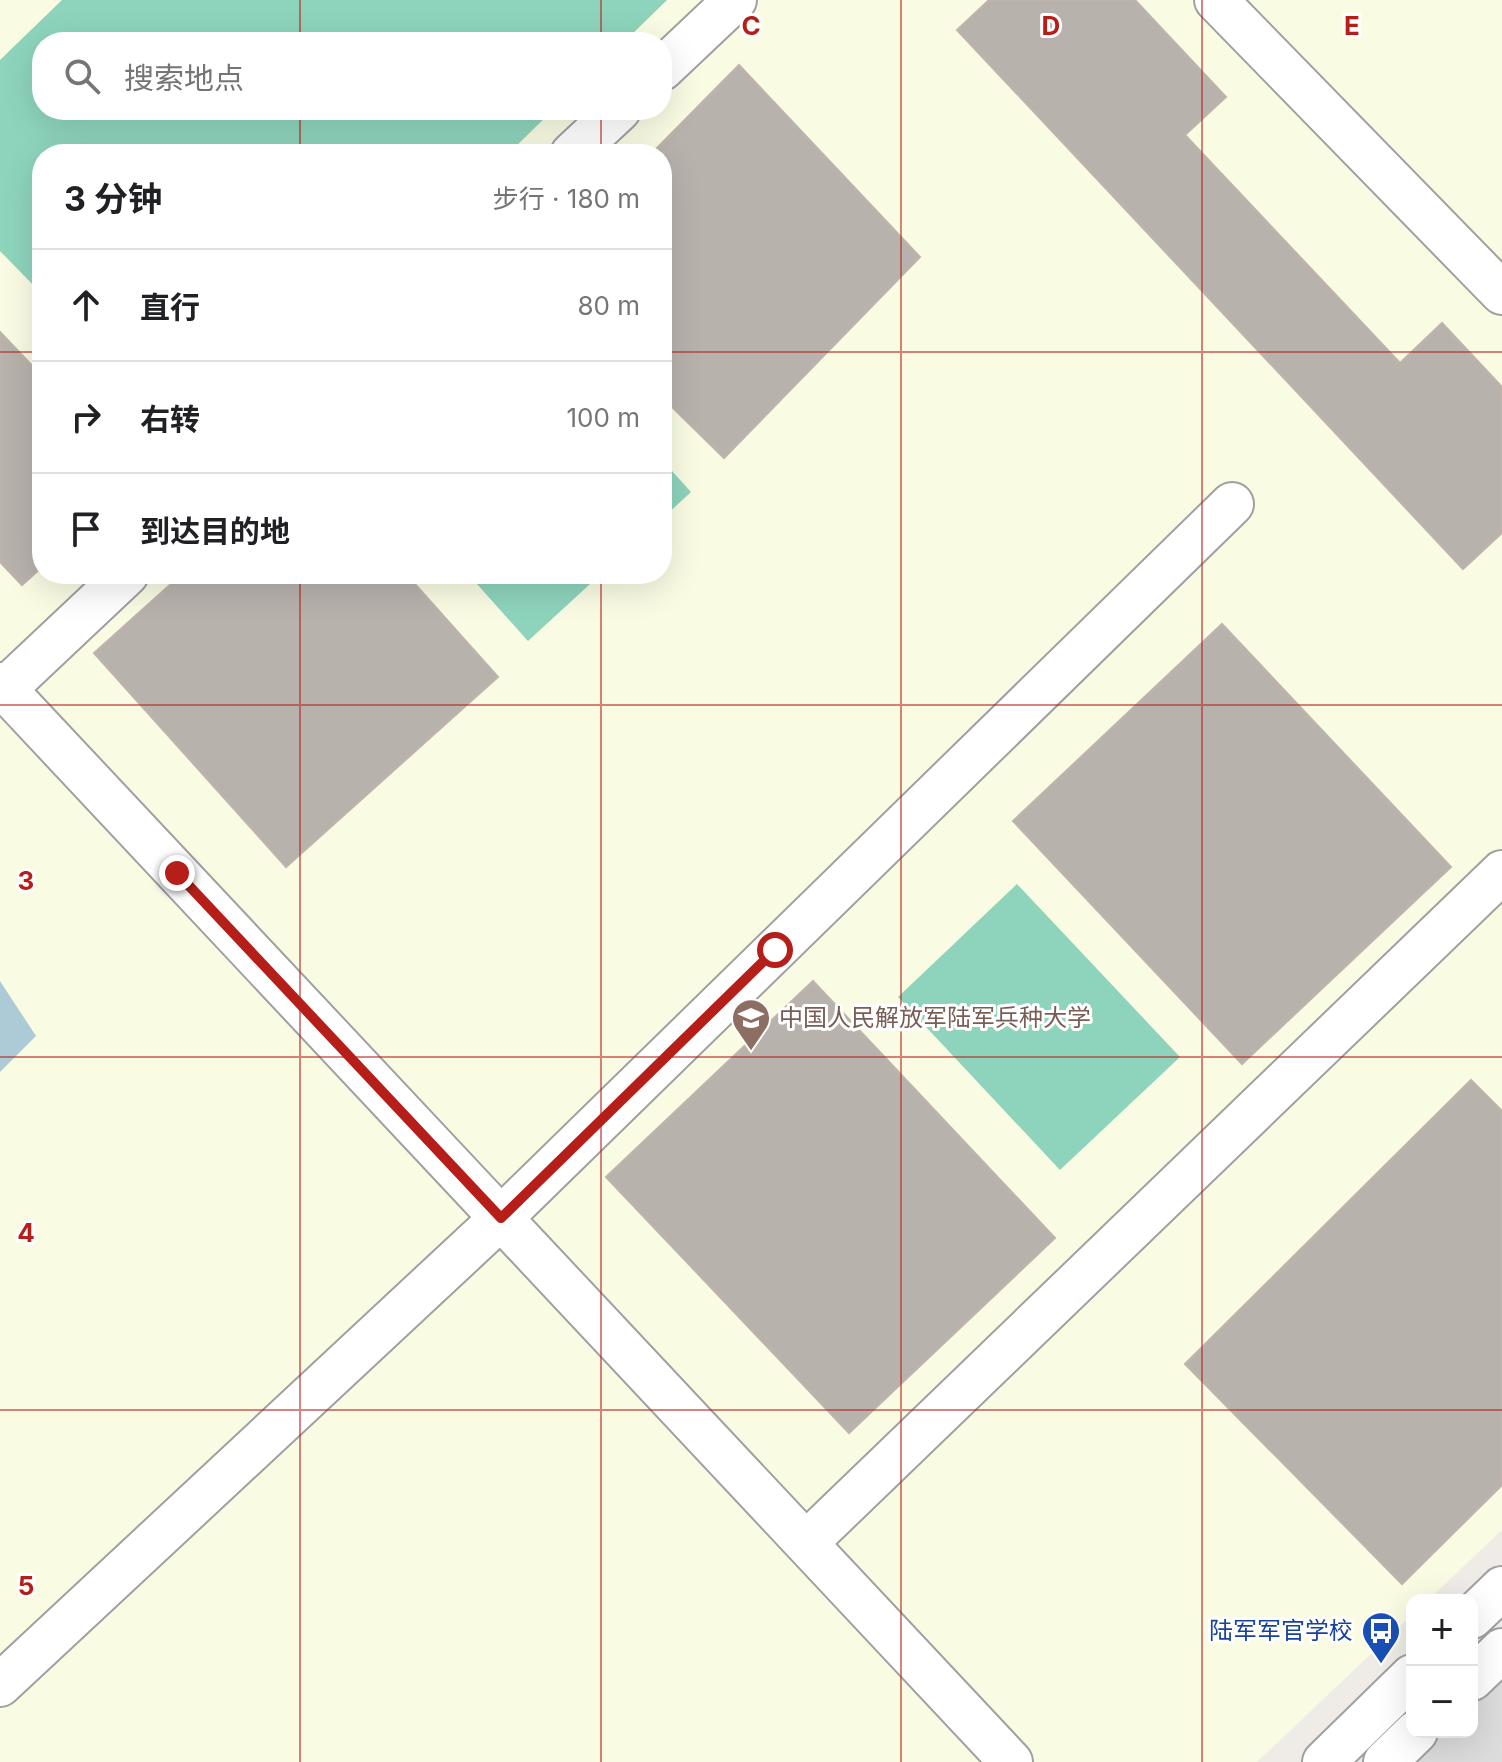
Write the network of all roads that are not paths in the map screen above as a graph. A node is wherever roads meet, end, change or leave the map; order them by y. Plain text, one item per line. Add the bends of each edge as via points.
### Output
1 (735, 0) edge
2 (1216, 0) edge
3 (672, 60) edge
4 (608, 120) edge
5 (583, 144) edge
6 (1502, 293) edge
7 (1232, 504) dead end
8 (116, 584) edge
9 (2, 686) edge
10 (1502, 872) edge
11 (501, 1218) junction
12 (806, 1543) junction
13 (1502, 1588) edge
14 (1478, 1611) edge
15 (1502, 1650) edge
16 (1478, 1673) edge
17 (1406, 1682) edge
18 (0, 1685) edge
19 (1410, 1738) edge
20 (1011, 1762) edge
21 (1324, 1762) edge
22 (1385, 1762) edge

1 - 3 street
2 - 6 street
4 - 5 street
7 - 11 street
8 - 9 street
9 - 11 street
10 - 12 street
11 - 12 street
11 - 18 street
12 - 20 street
13 - 14 street
15 - 16 street
17 - 21 street
19 - 22 street

